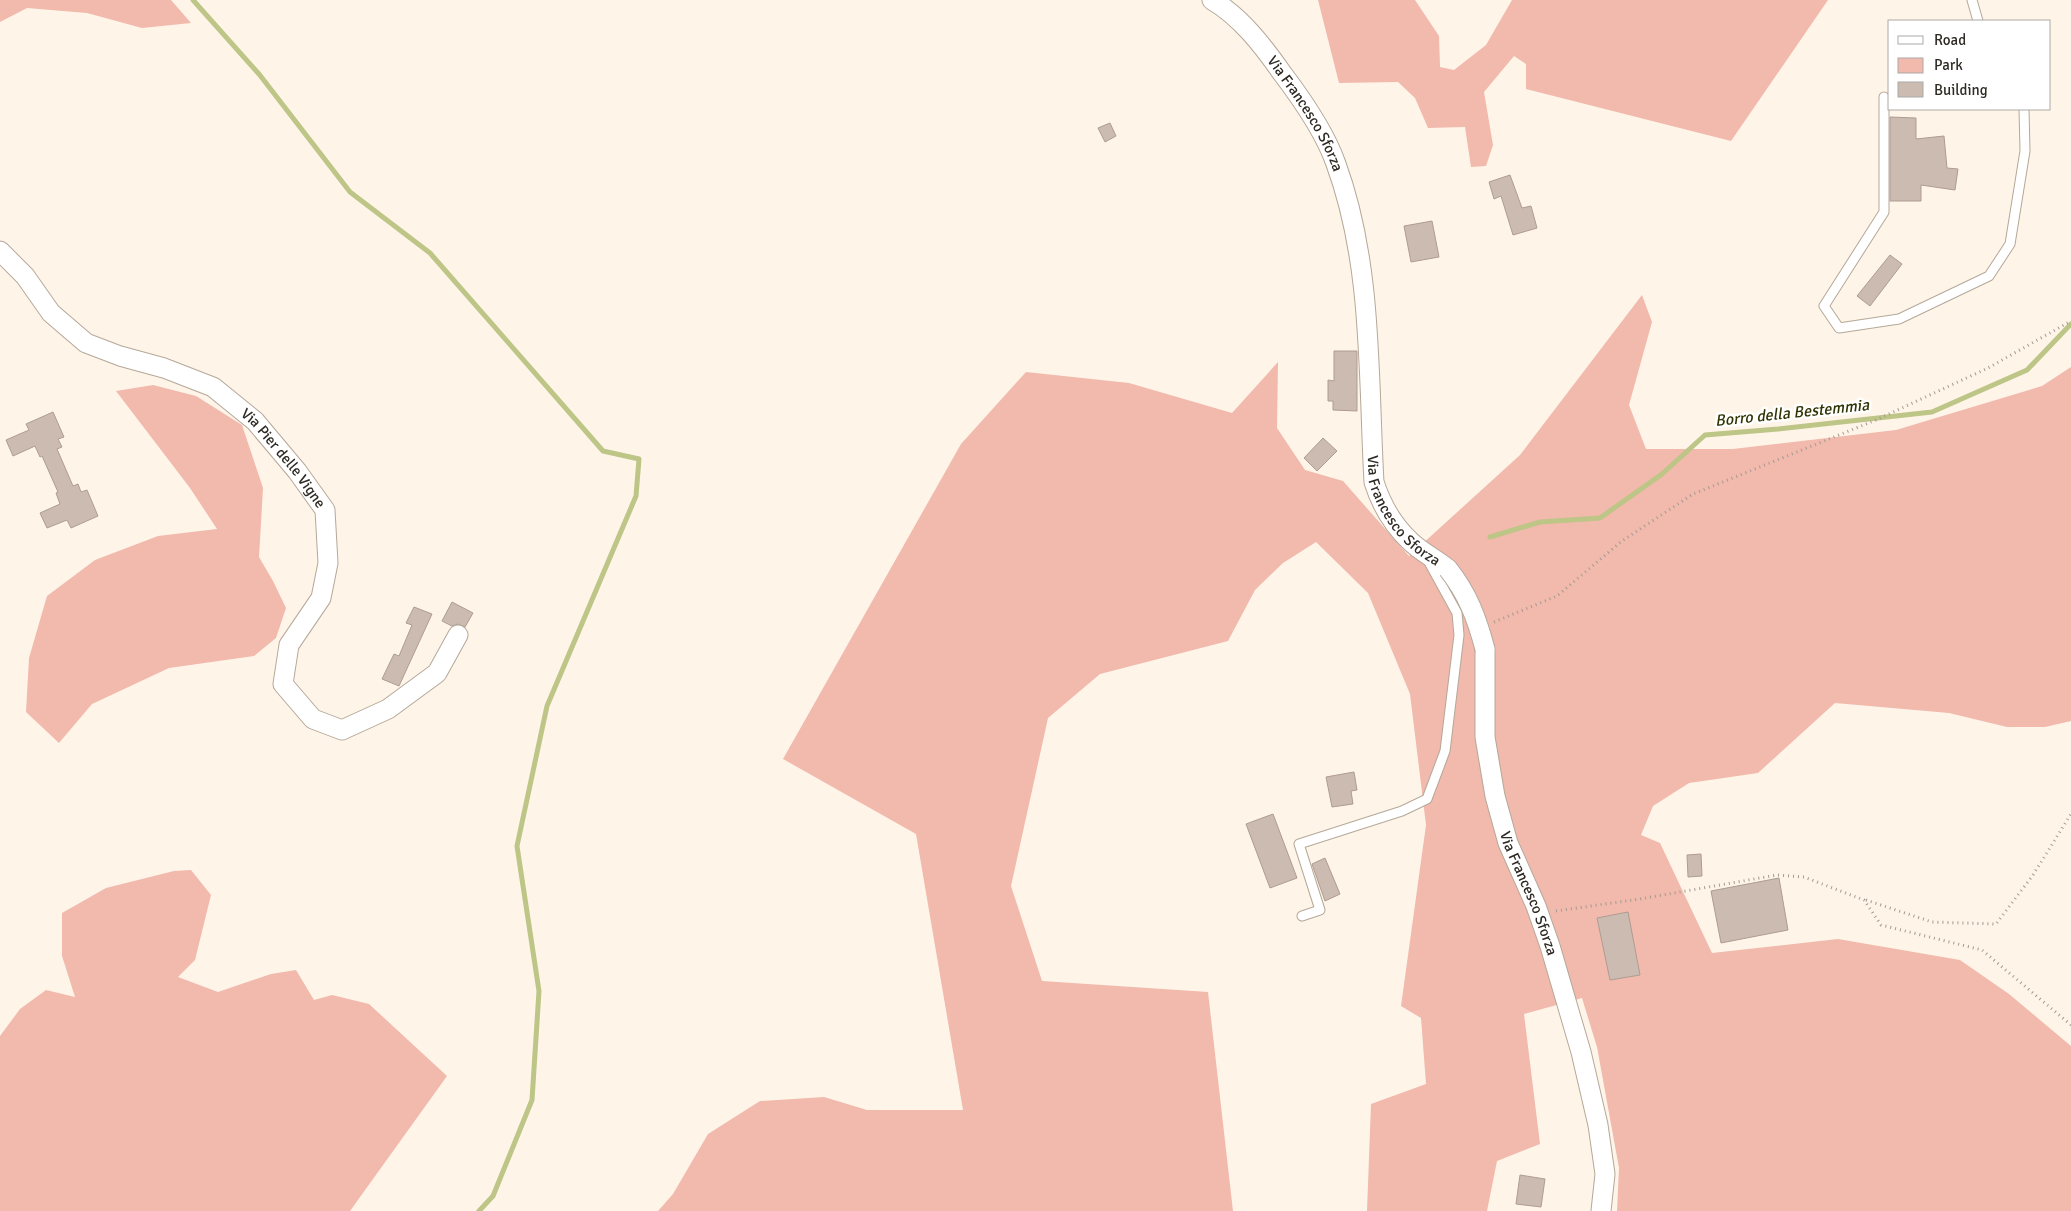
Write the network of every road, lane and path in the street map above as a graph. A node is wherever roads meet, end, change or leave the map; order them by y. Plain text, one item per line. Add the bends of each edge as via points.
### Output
1 (1212, 0) edge
2 (1972, 0) edge
3 (1978, 20) edge
4 (1884, 97) dead end
5 (2024, 110) edge
6 (0, 251) edge
7 (2071, 321) edge
8 (1421, 548) junction
9 (1486, 627) dead end
10 (458, 635) dead end
11 (2071, 814) edge
12 (1864, 900) junction
13 (1539, 914) junction
14 (1302, 916) dead end
15 (2071, 1025) edge
16 (1601, 1211) edge

1 - 8 street, Via Francesco Sforza via 1261,43 1296,91 1336,163 1364,277 1374,482 1394,524
2 - 3 lane
4 - 5 lane via 1884,212 1824,306 1839,328 1899,319 1990,276 2010,244 2025,151
6 - 10 street, Via Pier delle Vigne via 25,276 51,313 86,343 213,387 255,420 326,510 328,563 322,598 289,645 283,684 313,718 342,730 388,709 437,674
7 - 9 path via 1988,368 1876,420 1693,494 1622,541 1557,596
8 - 13 street, Via Francesco Sforza, bridge via 1448,569 1466,594 1477,618 1485,649 1485,737 1495,796 1508,843
8 - 14 lane via 1457,613 1460,635 1445,751 1427,799 1402,811 1299,844 1320,910
11 - 12 path via 2033,875 1996,924 1932,922
12 - 13 path via 1804,877 1777,875
12 - 15 path via 1881,925 1982,950
13 - 16 street, Via Francesco Sforza via 1581,1052 1598,1125 1605,1174

